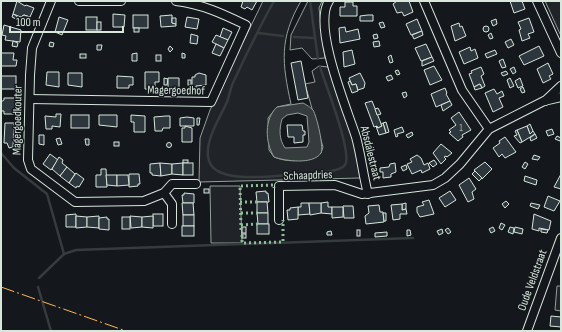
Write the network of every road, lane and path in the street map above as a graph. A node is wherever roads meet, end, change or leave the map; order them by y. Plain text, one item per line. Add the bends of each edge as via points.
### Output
1 (51, 1) edge
2 (79, 1) edge
3 (121, 1) edge
4 (176, 1) edge
5 (329, 1) edge
6 (424, 1) edge
7 (537, 1) edge
8 (561, 53) edge
9 (561, 86) edge
10 (561, 97) edge
11 (30, 99) junction
12 (544, 101) junction
13 (489, 129) junction
14 (196, 184) dead end
15 (164, 193) junction
16 (368, 194) junction
17 (280, 220) dead end
18 (172, 224) dead end
19 (561, 238) edge
20 (527, 331) edge

1 - 11 street, Magergoedkouter via 32,48
2 - 3 street
4 - 11 street, Magergoedhof via 211,8 246,25 211,102
5 - 16 street, Absdalestraat via 325,19 332,67 356,138
6 - 13 street via 462,90
7 - 8 street
9 - 12 street, Absdalestraat
10 - 12 street, Absdalestraat
11 - 15 street, Magergoedkouter via 29,165 75,202 144,201
12 - 13 street, Absdalestraat
13 - 16 street, Absdalestraat via 460,164 433,185
14 - 15 street, Magergoedkouter via 172,184
15 - 18 street via 172,204
16 - 17 street, Schaapdries via 335,185 279,186
19 - 20 street, Oude Veldstraat

